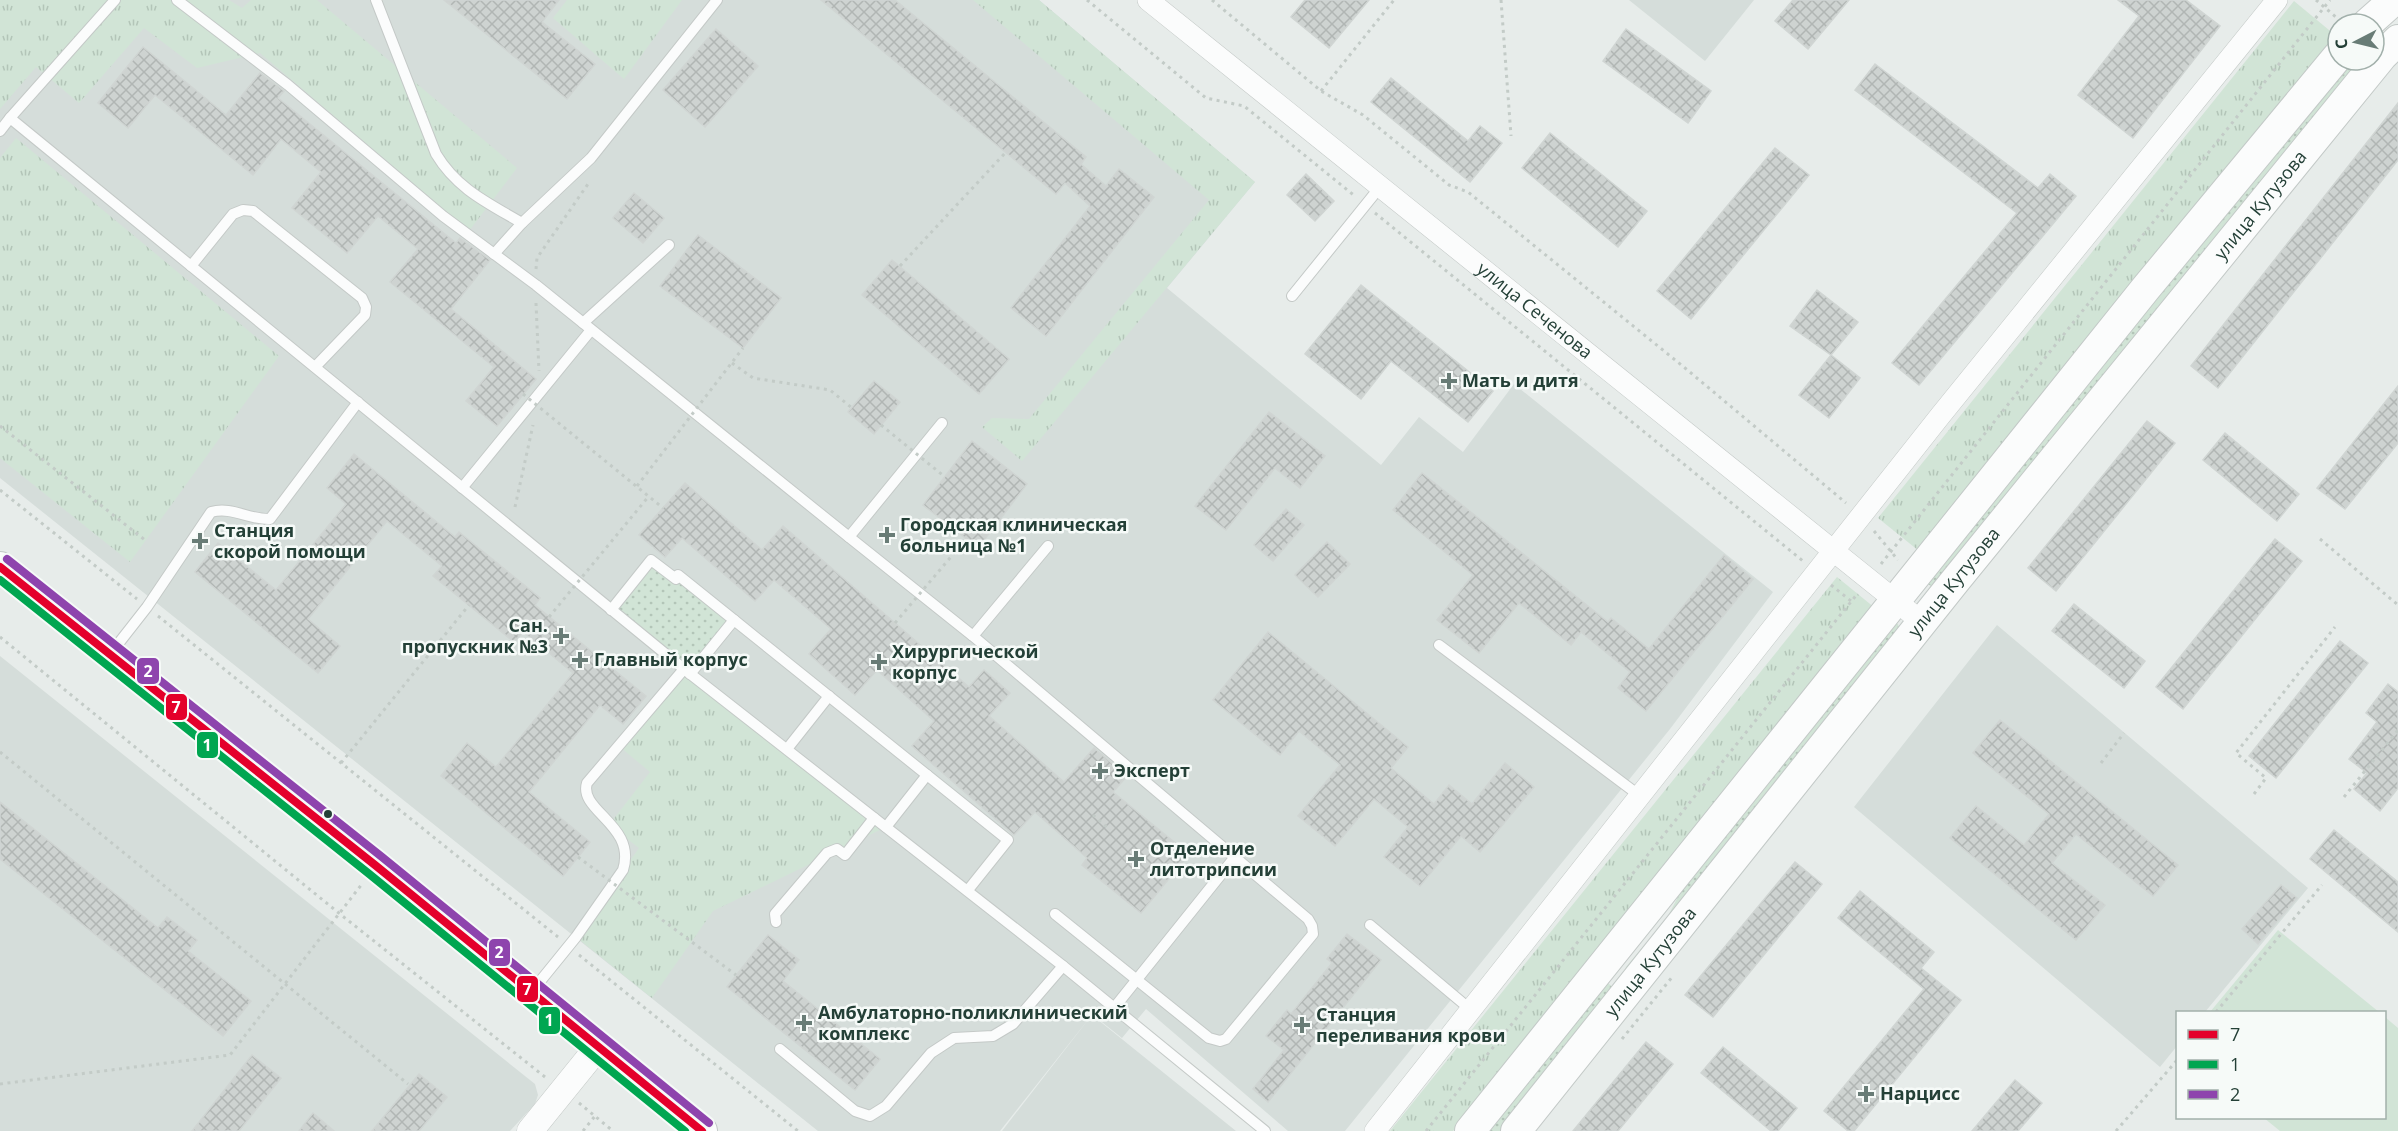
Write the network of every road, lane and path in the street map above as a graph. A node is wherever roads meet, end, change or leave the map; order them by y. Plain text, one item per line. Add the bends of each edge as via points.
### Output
1 (115, 0) edge
2 (177, 0) edge
3 (376, 0) edge
4 (717, 0) edge
5 (1088, 0) edge
6 (1148, 0) edge
7 (1212, 0) edge
8 (1394, 0) edge
9 (1501, 0) edge
10 (2277, 0) edge
11 (2316, 0) edge
12 (2330, 0) edge
13 (2394, 0) edge
14 (2324, 7) junction
15 (2330, 12) edge
16 (2380, 12) edge
17 (2398, 40) edge
18 (2326, 70) edge
19 (1321, 91) junction
20 (10, 118) junction
21 (0, 131) edge
22 (1511, 136) dead end
23 (1006, 152) dead end
24 (1380, 187) junction
25 (1365, 205) junction
26 (522, 223) junction
27 (669, 245) dead end
28 (494, 254) junction
29 (191, 266) junction
30 (900, 266) dead end
31 (1292, 296) dead end
32 (587, 327) junction
33 (743, 348) dead end
34 (732, 363) junction
35 (315, 367) junction
36 (524, 394) dead end
37 (358, 402) junction
38 (852, 408) dead end
39 (942, 423) dead end
40 (881, 425) dead end
41 (0, 426) edge
42 (945, 477) dead end
43 (637, 486) junction
44 (462, 488) junction
45 (0, 490) edge
46 (649, 496) junction
47 (663, 508) dead end
48 (1862, 516) junction
49 (849, 537) junction
50 (966, 539) dead end
51 (2320, 539) dead end
52 (145, 540) dead end
53 (1048, 546) dead end
54 (1833, 551) junction
55 (0, 567) edge
56 (1816, 572) junction
57 (1903, 589) junction
58 (1851, 601) dead end
59 (469, 605) dead end
60 (2398, 605) edge
61 (147, 607) junction
62 (611, 610) junction
63 (549, 617) dead end
64 (734, 620) junction
65 (1922, 622) junction
66 (895, 623) dead end
67 (2335, 627) dead end
68 (973, 636) junction
69 (0, 637) edge
70 (1439, 645) dead end
71 (111, 653) junction
72 (687, 671) junction
73 (829, 696) junction
74 (2398, 730) edge
75 (2124, 733) dead end
76 (787, 749) junction
77 (0, 752) edge
78 (341, 764) junction
79 (2101, 764) dead end
80 (927, 775) junction
81 (2254, 794) dead end
82 (1640, 796) junction
83 (2344, 797) dead end
84 (1093, 815) dead end
85 (874, 818) junction
86 (886, 827) junction
87 (1110, 830) dead end
88 (578, 857) dead end
89 (1234, 857) junction
90 (375, 865) junction
91 (2322, 885) dead end
92 (968, 890) junction
93 (340, 914) junction
94 (1055, 914) dead end
95 (776, 922) dead end
96 (1370, 925) dead end
97 (569, 946) junction
98 (1063, 966) junction
99 (1677, 971) dead end
100 (736, 975) dead end
101 (1137, 979) junction
102 (286, 984) junction
103 (531, 993) junction
104 (1114, 1008) junction
105 (1471, 1010) junction
106 (2217, 1011) edge
107 (1619, 1043) dead end
108 (598, 1047) junction
109 (780, 1049) dead end
110 (2176, 1061) edge
111 (0, 1084) edge
112 (408, 1084) dead end
113 (564, 1091) junction
114 (595, 1116) junction
115 (606, 1125) junction
116 (530, 1131) edge
117 (584, 1131) edge
118 (607, 1131) edge
119 (613, 1131) edge
120 (702, 1131) edge
121 (798, 1131) edge
122 (1265, 1131) edge
123 (1375, 1131) edge
124 (1470, 1131) edge
125 (1516, 1131) edge
126 (2116, 1131) edge

1 - 20 lane
2 - 28 lane via 288,85
3 - 26 lane via 436,154 447,172 466,190
4 - 26 lane via 591,158
5 - 25 path via 1206,98 1244,106
6 - 24 street, улица Сеченова
7 - 19 path
8 - 19 path
9 - 22 path
10 - 48 street
11 - 14 path
12 - 14 path
13 - 16 main road
14 - 15 path
17 - 65 main road, улица Кутузова
18 - 57 main road, улица Кутузова
19 - 48 path via 1363,115 1449,185 1468,192
20 - 21 lane
20 - 29 lane
23 - 30 path
24 - 25 lane
24 - 54 street, улица Сеченова
25 - 31 lane
25 - 56 path
26 - 28 lane
27 - 32 lane
28 - 32 lane
29 - 35 lane
29 - 35 lane via 233,214 253,210 362,298 365,315
32 - 44 lane
32 - 49 lane
33 - 34 path, bridge
34 - 38 path via 753,378 830,390
34 - 43 path, bridge
35 - 37 lane
36 - 43 path, bridge
37 - 44 lane
37 - 61 lane via 270,519 257,520 232,510 211,512
39 - 49 lane
40 - 42 path, bridge
41 - 52 path
43 - 46 path, bridge
44 - 62 lane
45 - 61 path
46 - 47 path, bridge
46 - 63 path, bridge
48 - 54 street
48 - 57 path
49 - 68 lane
50 - 66 path, bridge
51 - 60 path
53 - 68 lane
54 - 56 street
54 - 57 street, улица Сеченова
55 - 71 main road
56 - 58 path
56 - 82 street
57 - 65 street, улица Сеченова
57 - 124 main road, улица Кутузова
59 - 78 path
61 - 71 lane
61 - 78 path
62 - 64 lane via 651,560 675,579 678,575
62 - 72 lane
64 - 72 lane
64 - 73 lane
65 - 125 main road, улица Кутузова
67 - 81 path via 2236,753 2266,778
68 - 89 lane
69 - 93 path
70 - 82 lane
71 - 90 main road
72 - 76 lane
72 - 97 lane via 587,783 587,798 617,830 627,857 623,870
73 - 76 lane
73 - 80 lane
74 - 83 path
75 - 79 path
76 - 85 lane
77 - 102 path
78 - 97 path
80 - 86 lane
80 - 92 lane via 1008,840
82 - 105 street
84 - 87 path
85 - 86 lane
85 - 95 lane via 846,855 837,849 827,853 775,914
86 - 92 lane
88 - 100 path, bridge
89 - 101 lane
89 - 101 lane via 1308,919 1314,934 1226,1039 1220,1041 1209,1038
90 - 93 path
90 - 103 main road
91 - 106 path
92 - 98 lane
93 - 102 path
93 - 113 path
94 - 101 lane
96 - 105 lane
97 - 103 lane
97 - 121 path
98 - 104 lane
98 - 109 lane via 1012,1024 993,1035 954,1038 932,1053 886,1106 870,1116 855,1111
99 - 107 path
101 - 104 lane
102 - 111 path via 230,1055
102 - 112 path
103 - 108 main road
104 - 122 lane
105 - 123 street
108 - 113 street
108 - 120 main road
110 - 126 path
113 - 114 path
113 - 116 street
114 - 115 path
114 - 117 path
115 - 118 path
115 - 119 path

